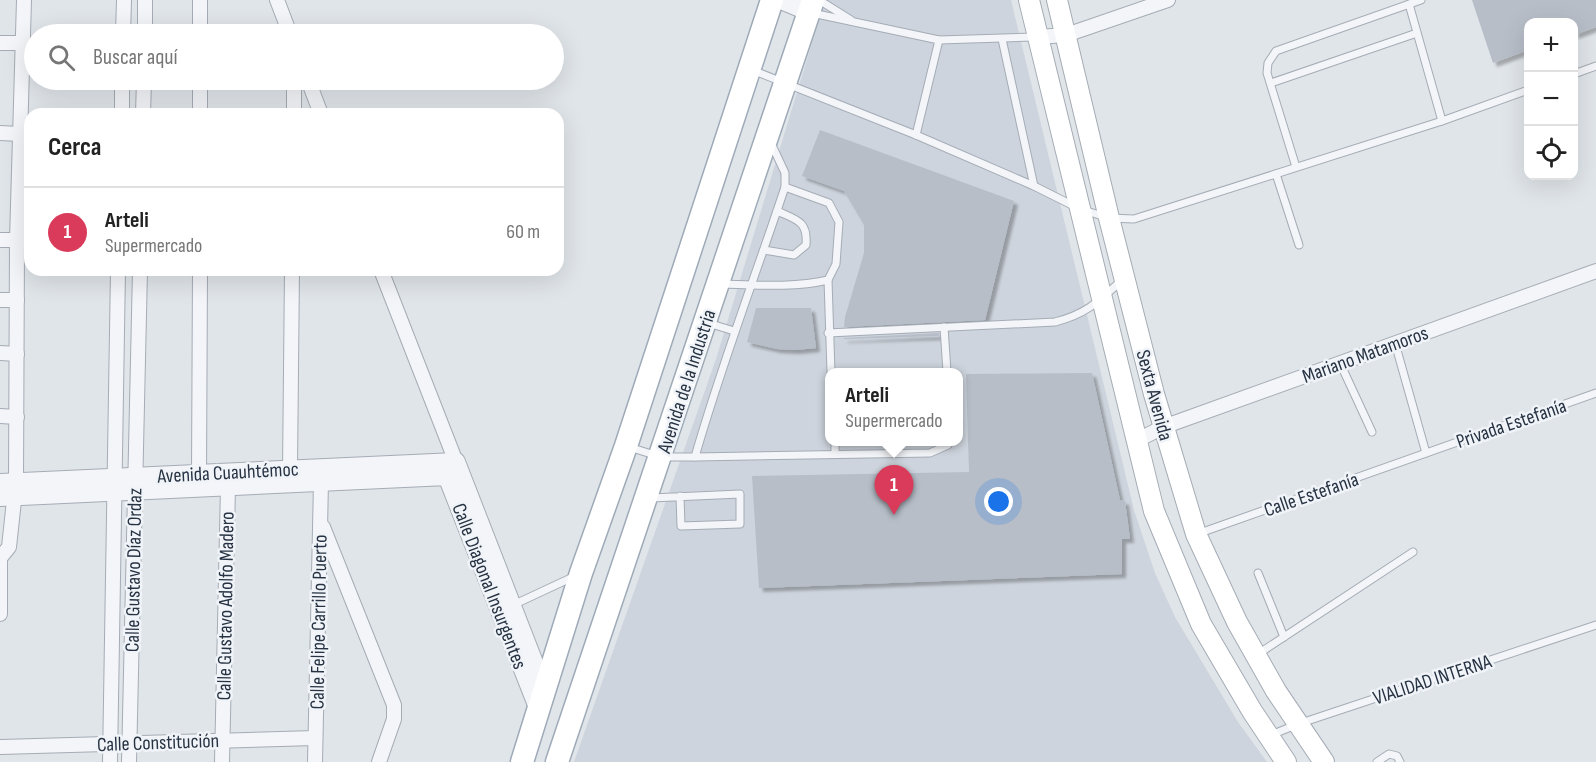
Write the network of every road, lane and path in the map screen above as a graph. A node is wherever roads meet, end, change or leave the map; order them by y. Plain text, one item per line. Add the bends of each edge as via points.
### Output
1 (24, 0) edge
2 (124, 0) edge
3 (145, 0) edge
4 (200, 0) edge
5 (277, 0) edge
6 (772, 0) edge
7 (782, 0) edge
8 (1029, 0) edge
9 (1057, 0) edge
10 (1168, 0) edge
11 (1421, 0) edge
12 (814, 4) edge
13 (1409, 4) junction
14 (855, 23) junction
15 (123, 24) edge
16 (145, 24) edge
17 (200, 24) edge
18 (286, 24) edge
19 (1418, 33) junction
20 (1066, 35) junction
21 (1038, 37) junction
22 (1002, 39) junction
23 (939, 40) junction
24 (0, 43) edge
25 (22, 43) junction
26 (1596, 66) edge
27 (750, 69) junction
28 (1578, 73) edge
29 (785, 82) junction
30 (1271, 83) junction
31 (122, 90) edge
32 (144, 90) edge
33 (200, 90) edge
34 (294, 90) edge
35 (312, 90) edge
36 (1524, 91) edge
37 (122, 108) edge
38 (143, 108) edge
39 (200, 108) edge
40 (294, 108) edge
41 (319, 108) edge
42 (1442, 121) junction
43 (0, 133) edge
44 (20, 134) junction
45 (916, 135) junction
46 (768, 136) junction
47 (1296, 167) junction
48 (1276, 174) junction
49 (1034, 186) junction
50 (785, 187) junction
51 (1080, 209) junction
52 (777, 211) junction
53 (1109, 218) junction
54 (0, 240) edge
55 (23, 240) edge
56 (1299, 245) dead end
57 (764, 250) junction
58 (1596, 271) edge
59 (118, 276) edge
60 (140, 276) edge
61 (200, 276) edge
62 (292, 276) edge
63 (383, 276) edge
64 (1125, 278) junction
65 (828, 280) junction
66 (719, 284) junction
67 (753, 285) junction
68 (1102, 299) junction
69 (0, 300) edge
70 (17, 300) junction
71 (706, 322) junction
72 (944, 327) junction
73 (734, 331) junction
74 (828, 333) junction
75 (1395, 344) junction
76 (0, 353) edge
77 (17, 354) junction
78 (1340, 363) junction
79 (831, 368) edge
80 (947, 368) edge
81 (1596, 393) edge
82 (0, 417) edge
83 (17, 417) junction
84 (1163, 427) junction
85 (1372, 432) dead end
86 (1136, 441) junction
87 (626, 446) junction
88 (835, 446) edge
89 (946, 446) edge
90 (835, 453) junction
91 (1425, 453) junction
92 (695, 457) junction
93 (661, 458) junction
94 (452, 469) junction
95 (199, 474) junction
96 (306, 476) junction
97 (115, 484) junction
98 (135, 484) junction
99 (228, 486) junction
100 (8, 489) edge
101 (680, 496) junction
102 (647, 498) junction
103 (320, 520) junction
104 (1196, 534) junction
105 (1413, 552) dead end
106 (0, 557) edge
107 (581, 573) junction
108 (1258, 573) dead end
109 (513, 605) junction
110 (0, 614) edge
111 (1596, 625) edge
112 (1284, 637) junction
113 (1256, 655) junction
114 (542, 701) junction
115 (1299, 724) junction
116 (1269, 736) junction
117 (315, 738) junction
118 (223, 741) junction
119 (129, 743) junction
120 (110, 744) junction
121 (0, 747) edge
122 (110, 762) edge
123 (129, 762) edge
124 (222, 762) edge
125 (315, 762) edge
126 (379, 762) edge
127 (522, 762) edge
128 (557, 762) edge
129 (1286, 762) edge
130 (1324, 762) edge
131 (1377, 762) edge
132 (1400, 762) edge

1 - 25 street
2 - 15 street
3 - 16 street
4 - 17 street
5 - 18 street
6 - 27 main road, Avenida de la Industria
7 - 12 street
8 - 21 main road, Sexta Avenida
9 - 20 main road, Sexta Avenida
10 - 20 street
11 - 13 lane
12 - 14 lane
12 - 14 lane
12 - 29 main road, Avenida de la Industria
13 - 19 lane
13 - 30 lane via 1276,51 1268,63
14 - 23 lane
19 - 30 lane
19 - 42 lane
20 - 21 street
20 - 53 main road, Sexta Avenida
21 - 22 lane
21 - 51 main road, Sexta Avenida
22 - 23 lane
22 - 49 lane
23 - 45 lane
24 - 25 street
25 - 44 street
26 - 28 lane
27 - 29 lane
27 - 87 main road, Avenida de la Industria
29 - 45 lane
29 - 46 main road, Avenida de la Industria
30 - 47 lane
31 - 37 street
32 - 38 street
33 - 39 street
34 - 40 street
35 - 41 street
36 - 42 lane
42 - 47 lane
43 - 44 street
44 - 55 street
45 - 49 lane
46 - 50 lane via 784,173
46 - 66 main road, Avenida de la Industria
47 - 48 lane
48 - 53 lane via 1134,219
48 - 56 lane
49 - 51 lane
50 - 52 lane
50 - 65 lane via 829,203 839,222 836,264
51 - 53 lane
51 - 68 main road, Sexta Avenida
52 - 57 lane
52 - 57 lane via 801,222 807,232 806,245 794,255
53 - 64 main road, Sexta Avenida
54 - 55 street
55 - 70 street
57 - 67 lane
58 - 75 street, Mariano Matamoros
59 - 97 street, Calle Gustavo Díaz Ordaz
60 - 98 street, Calle Gustavo Díaz Ordaz
61 - 95 street
62 - 96 street, Calle Felipe Carrillo Puerto
63 - 94 street, Calle Diagonal Insurgentes
64 - 68 lane
64 - 84 main road, Sexta Avenida
65 - 67 lane
65 - 74 lane
66 - 67 lane
66 - 71 main road, Avenida de la Industria
67 - 73 lane
68 - 72 lane via 1077,316 1055,322
68 - 86 main road, Sexta Avenida
69 - 70 street
70 - 77 street
71 - 73 lane
71 - 93 main road, Avenida de la Industria
72 - 74 lane
72 - 80 lane
73 - 92 lane
74 - 79 lane
75 - 78 street, Mariano Matamoros
75 - 91 lane
76 - 77 street
77 - 83 street
78 - 84 street, Mariano Matamoros
78 - 85 lane
81 - 91 lane, Privada Estefanía
82 - 83 street
83 - 100 street
84 - 86 street, Mariano Matamoros
84 - 104 main road, Sexta Avenida
86 - 116 main road, Sexta Avenida via 1154,511 1201,624
87 - 93 lane
87 - 107 main road, Avenida de la Industria
88 - 90 lane
89 - 90 lane via 930,453
90 - 92 lane
91 - 104 lane, Calle Estefanía
92 - 93 lane
93 - 102 main road, Avenida de la Industria
94 - 96 street, Avenida Cuauhtémoc
94 - 109 street, Calle Diagonal Insurgentes
94 - 114 street, Calle Diagonal Insurgentes
95 - 96 street, Avenida Cuauhtémoc
95 - 98 street, Avenida Cuauhtémoc
96 - 99 street, Avenida Cuauhtémoc
96 - 103 street, Calle Felipe Carrillo Puerto
97 - 98 street, Avenida Cuauhtémoc
97 - 100 street, Avenida Cuauhtémoc
97 - 120 street, Calle Gustavo Díaz Ordaz
98 - 99 street, Avenida Cuauhtémoc
98 - 119 street, Calle Gustavo Díaz Ordaz
99 - 118 street, Calle Gustavo Adolfo Madero
100 - 106 street via 9,548
101 - 101 lane via 681,526 740,524 740,494
101 - 102 lane
102 - 128 main road, Avenida de la Industria
103 - 117 street, Calle Felipe Carrillo Puerto
103 - 126 street via 394,705 394,719
104 - 113 main road, Sexta Avenida
105 - 112 lane
106 - 110 street
107 - 109 lane
107 - 114 main road, Avenida de la Industria
108 - 112 lane
109 - 114 street, Calle Diagonal Insurgentes
111 - 115 lane, VIALIDAD INTERNA
112 - 113 lane
113 - 115 main road, Sexta Avenida
114 - 127 main road, Avenida de la Industria
115 - 116 lane, VIALIDAD INTERNA
115 - 130 main road, Sexta Avenida
116 - 129 main road, Sexta Avenida
117 - 118 street, Calle Constitución
117 - 125 street, Calle Felipe Carrillo Puerto
118 - 119 street, Calle Constitución
118 - 124 street, Calle Gustavo Adolfo Madero
119 - 120 street, Calle Constitución
119 - 123 street, Calle Gustavo Díaz Ordaz
120 - 121 street, Calle Constitución
120 - 122 street, Calle Gustavo Díaz Ordaz
131 - 132 lane via 1389,754 1397,756

